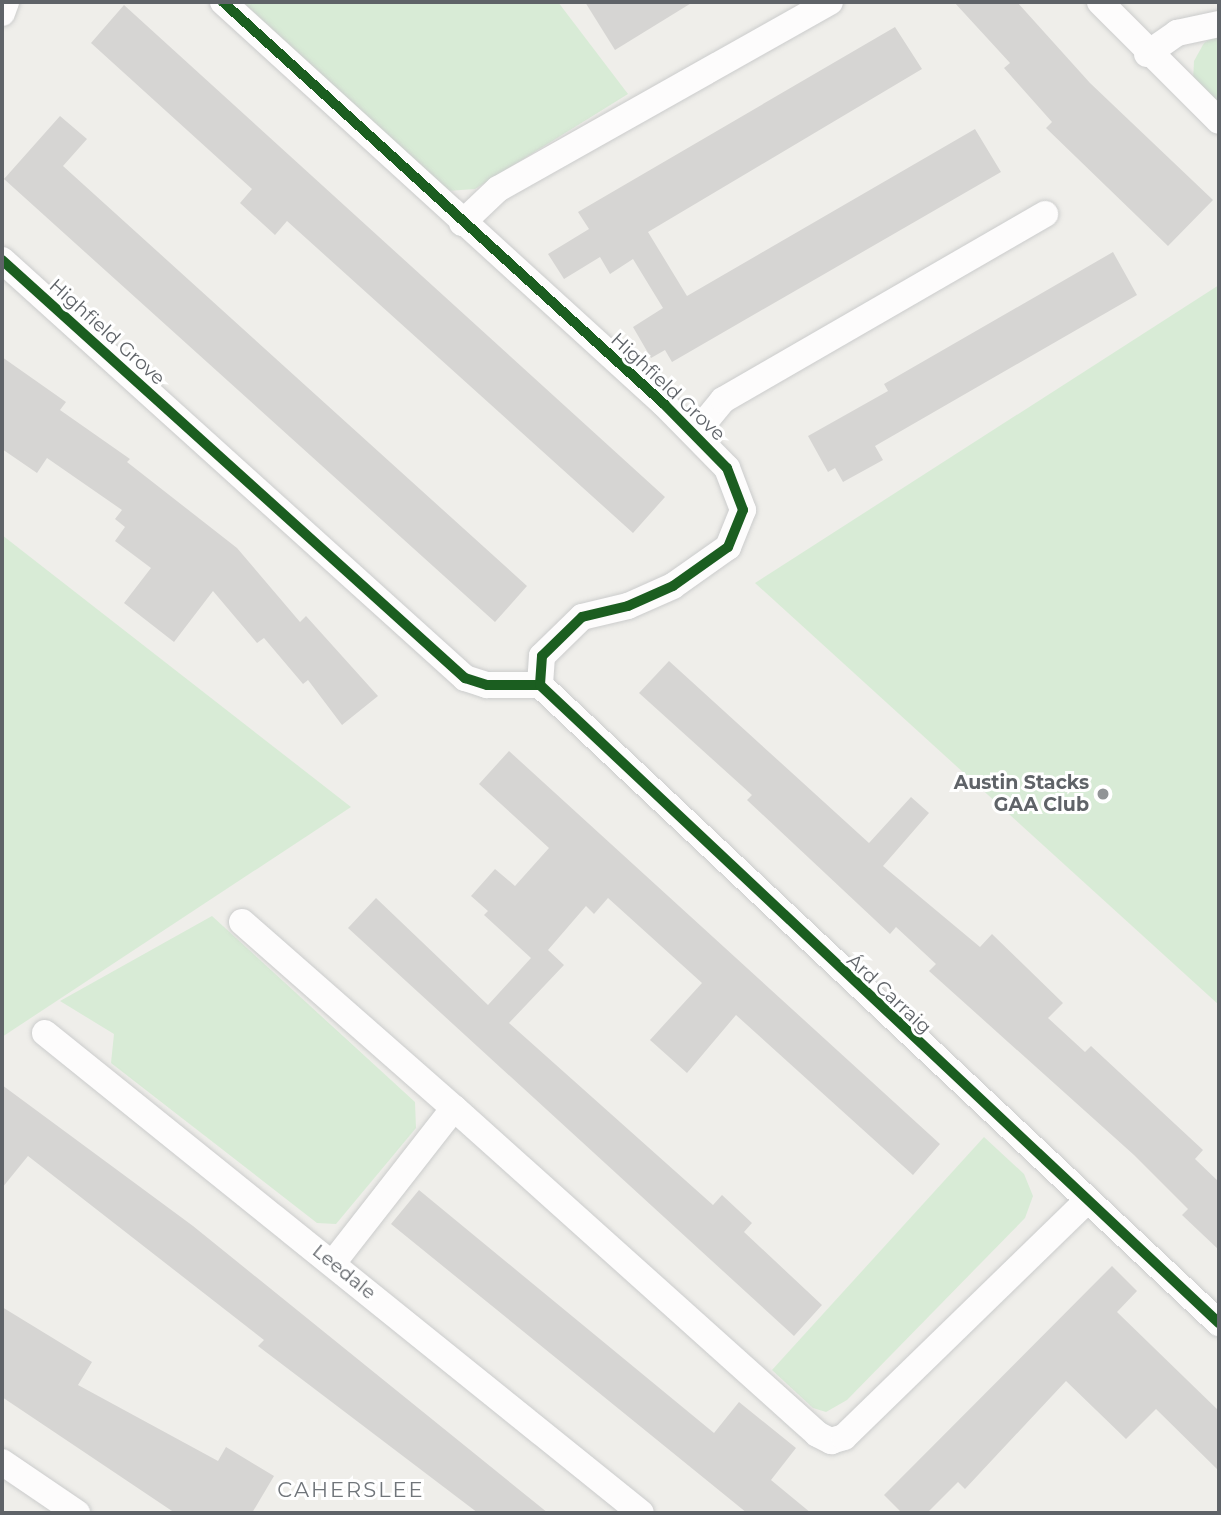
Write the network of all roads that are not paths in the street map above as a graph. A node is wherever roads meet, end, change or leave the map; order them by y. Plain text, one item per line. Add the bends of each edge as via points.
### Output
1 (6, 2) edge
2 (223, 2) edge
3 (830, 2) edge
4 (1100, 2) edge
5 (2, 13) edge
6 (1219, 24) edge
7 (1147, 54) junction
8 (1219, 121) edge
9 (1045, 214) dead end
10 (462, 223) junction
11 (2, 260) edge
12 (695, 434) junction
13 (540, 685) junction
14 (242, 922) dead end
15 (45, 1033) dead end
16 (454, 1108) junction
17 (1086, 1202) junction
18 (333, 1263) junction
19 (1219, 1323) edge
20 (2, 1462) edge
21 (77, 1513) edge
22 (641, 1513) edge

1 - 5 street
2 - 10 street, Highfield Grove
3 - 10 street via 498,189
4 - 7 street
6 - 7 street via 1177,33
7 - 8 street
9 - 12 street, Highfield Grove via 723,400
10 - 12 street, Highfield Grove
11 - 13 street, Highfield Grove via 465,678 487,685
12 - 13 street, Highfield Grove via 727,468 743,510 728,547 673,586 628,606 582,617 542,656
13 - 17 street, Árd Carraig
14 - 16 street
15 - 18 street, Leedale
16 - 17 street via 817,1434 831,1441 844,1437
16 - 18 street
17 - 19 street, Árd Carraig
18 - 22 street, Leedale
20 - 21 street

